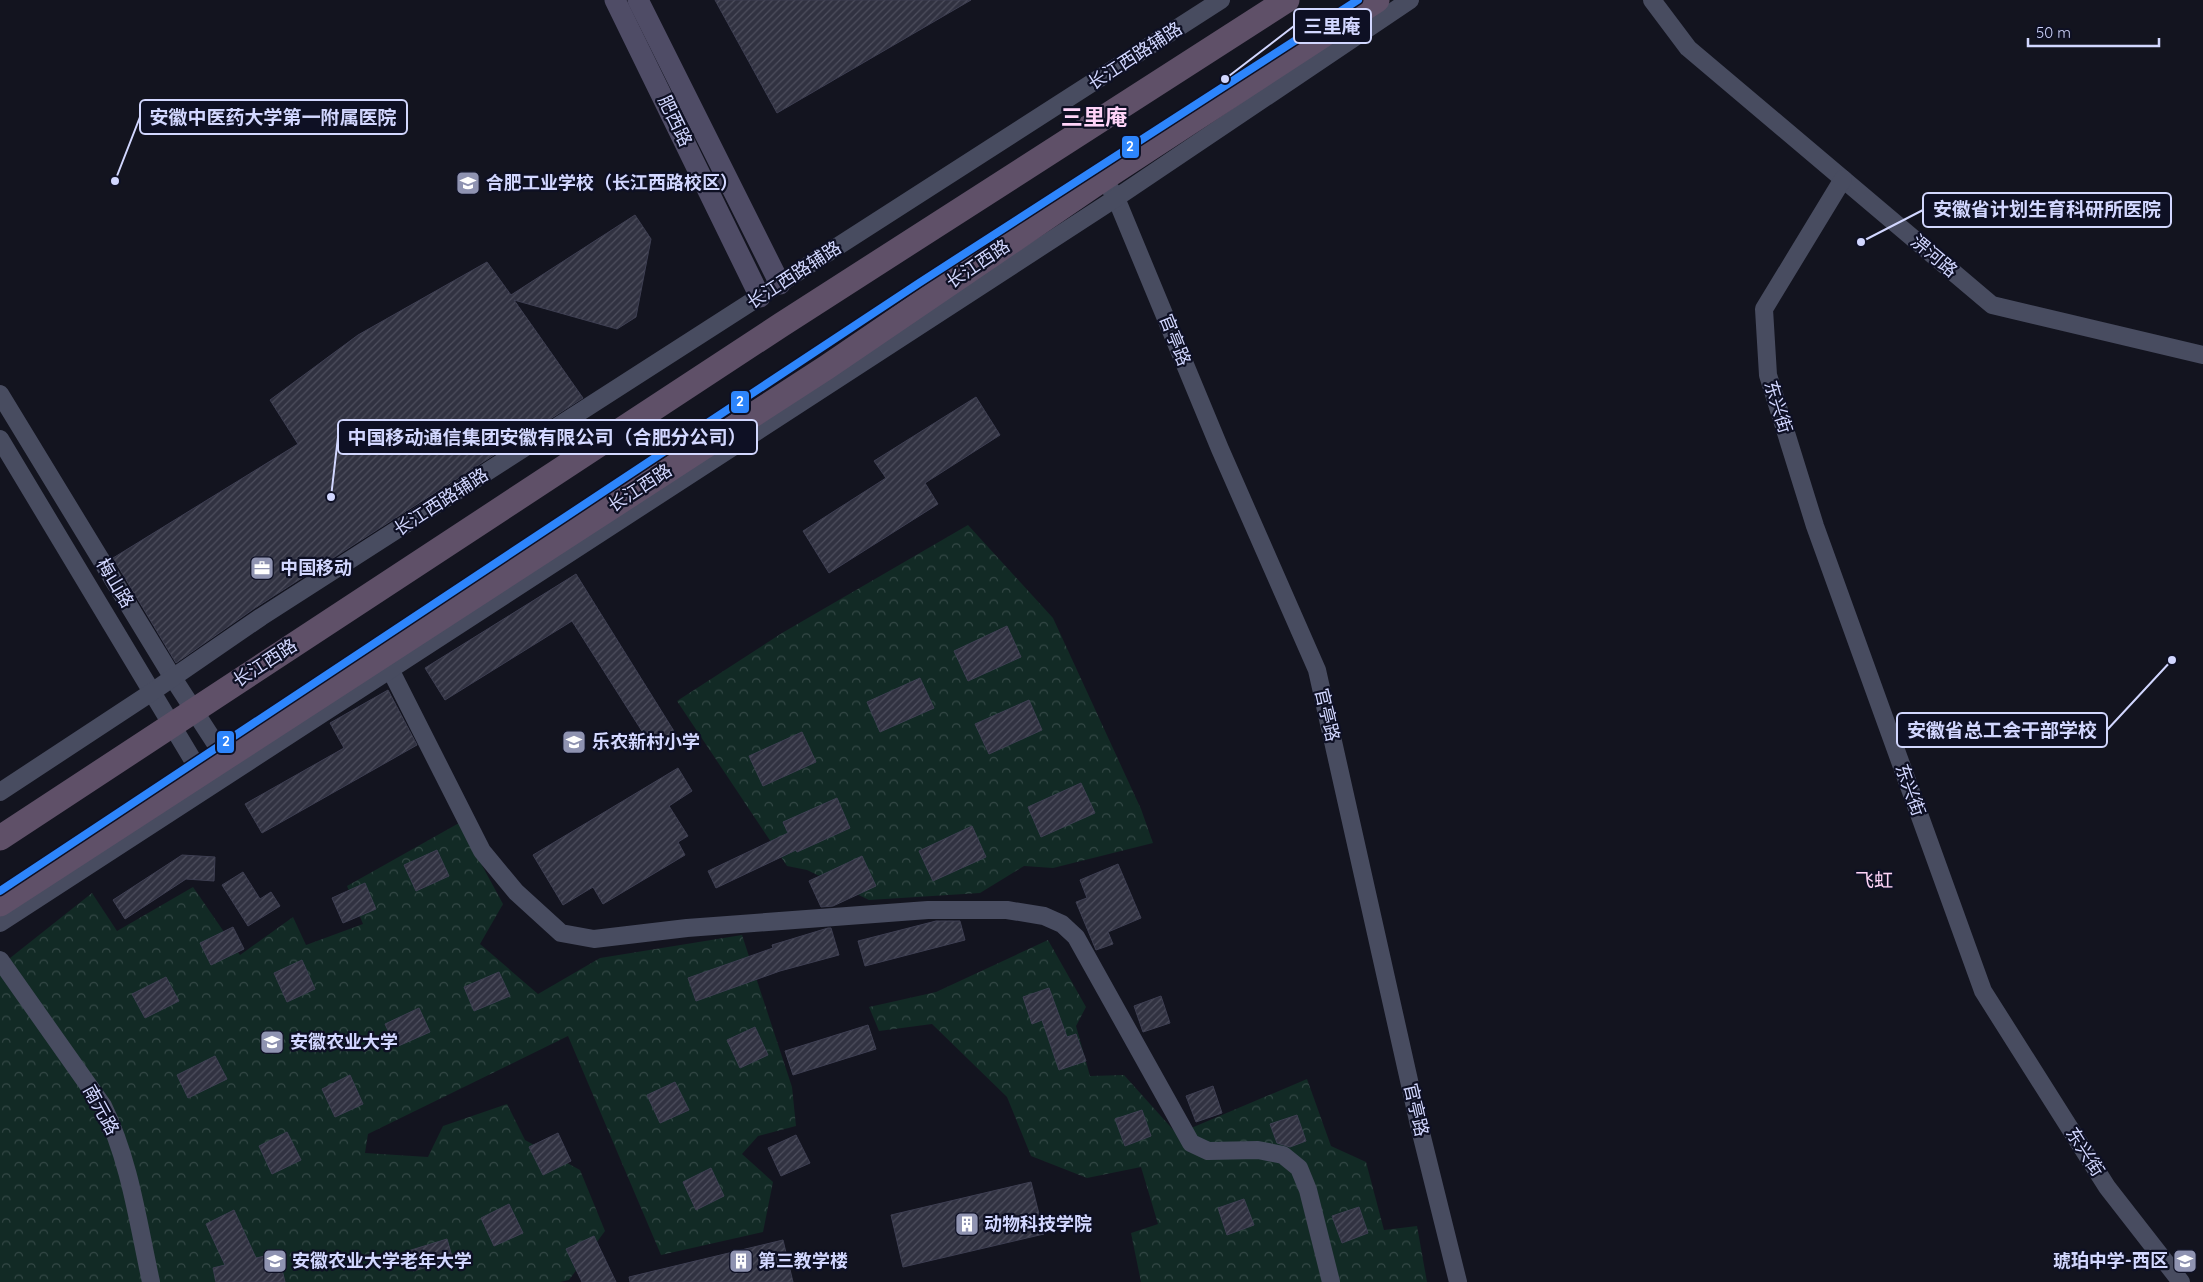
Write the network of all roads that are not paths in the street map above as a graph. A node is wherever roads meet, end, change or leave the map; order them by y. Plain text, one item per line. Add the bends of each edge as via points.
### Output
1 (615, 0) edge
2 (638, 0) edge
3 (1221, 0) edge
4 (1287, 0) edge
5 (1377, 0) edge
6 (1410, 0) edge
7 (1652, 0) edge
8 (1843, 179) junction
9 (1110, 189) junction
10 (780, 284) junction
11 (760, 297) junction
12 (2203, 355) edge
13 (0, 394) edge
14 (0, 439) edge
15 (390, 669) junction
16 (173, 678) junction
17 (152, 692) junction
18 (194, 709) junction
19 (172, 725) junction
20 (229, 765) junction
21 (205, 781) junction
22 (0, 792) edge
23 (0, 838) edge
24 (0, 904) edge
25 (0, 923) edge
26 (0, 960) edge
27 (151, 1282) edge
28 (1331, 1282) edge
29 (1458, 1282) edge
30 (2181, 1282) edge

1 - 11 main road, 肥西路
2 - 10 main road, 肥西路
3 - 10 street, 长江西路辅路
4 - 18 highway, 长江西路
5 - 9 highway, 长江西路
6 - 9 street
7 - 8 street, 淠河路 via 1688,48
8 - 12 street, 淠河路 via 1992,305
8 - 30 street, 东兴街 via 1764,309 1768,375 1815,526 1983,991 2107,1187
9 - 15 street
9 - 20 highway, 长江西路 via 827,367
9 - 29 street, 官亭路 via 1317,670 1419,1126
10 - 11 street, 长江西路辅路
11 - 16 street, 长江西路辅路 via 261,617
13 - 16 street, 梅山路
14 - 17 street, 梅山路
15 - 20 street
15 - 28 street via 482,852 516,892 561,933 594,939 687,928 928,910 1007,910 1044,916 1062,924 1076,937 1191,1143 1208,1151 1258,1150 1282,1155 1299,1168 1308,1190
16 - 17 street, 长江西路辅路
16 - 18 street, 梅山路
17 - 19 street, 梅山路
17 - 22 street, 长江西路辅路
18 - 19 highway, 长江西路
18 - 20 street, 梅山路
19 - 21 street, 梅山路
19 - 23 highway, 长江西路
20 - 21 highway, 长江西路
21 - 24 highway, 长江西路
21 - 25 street
26 - 27 street, 南元路 via 103,1106 114,1129

